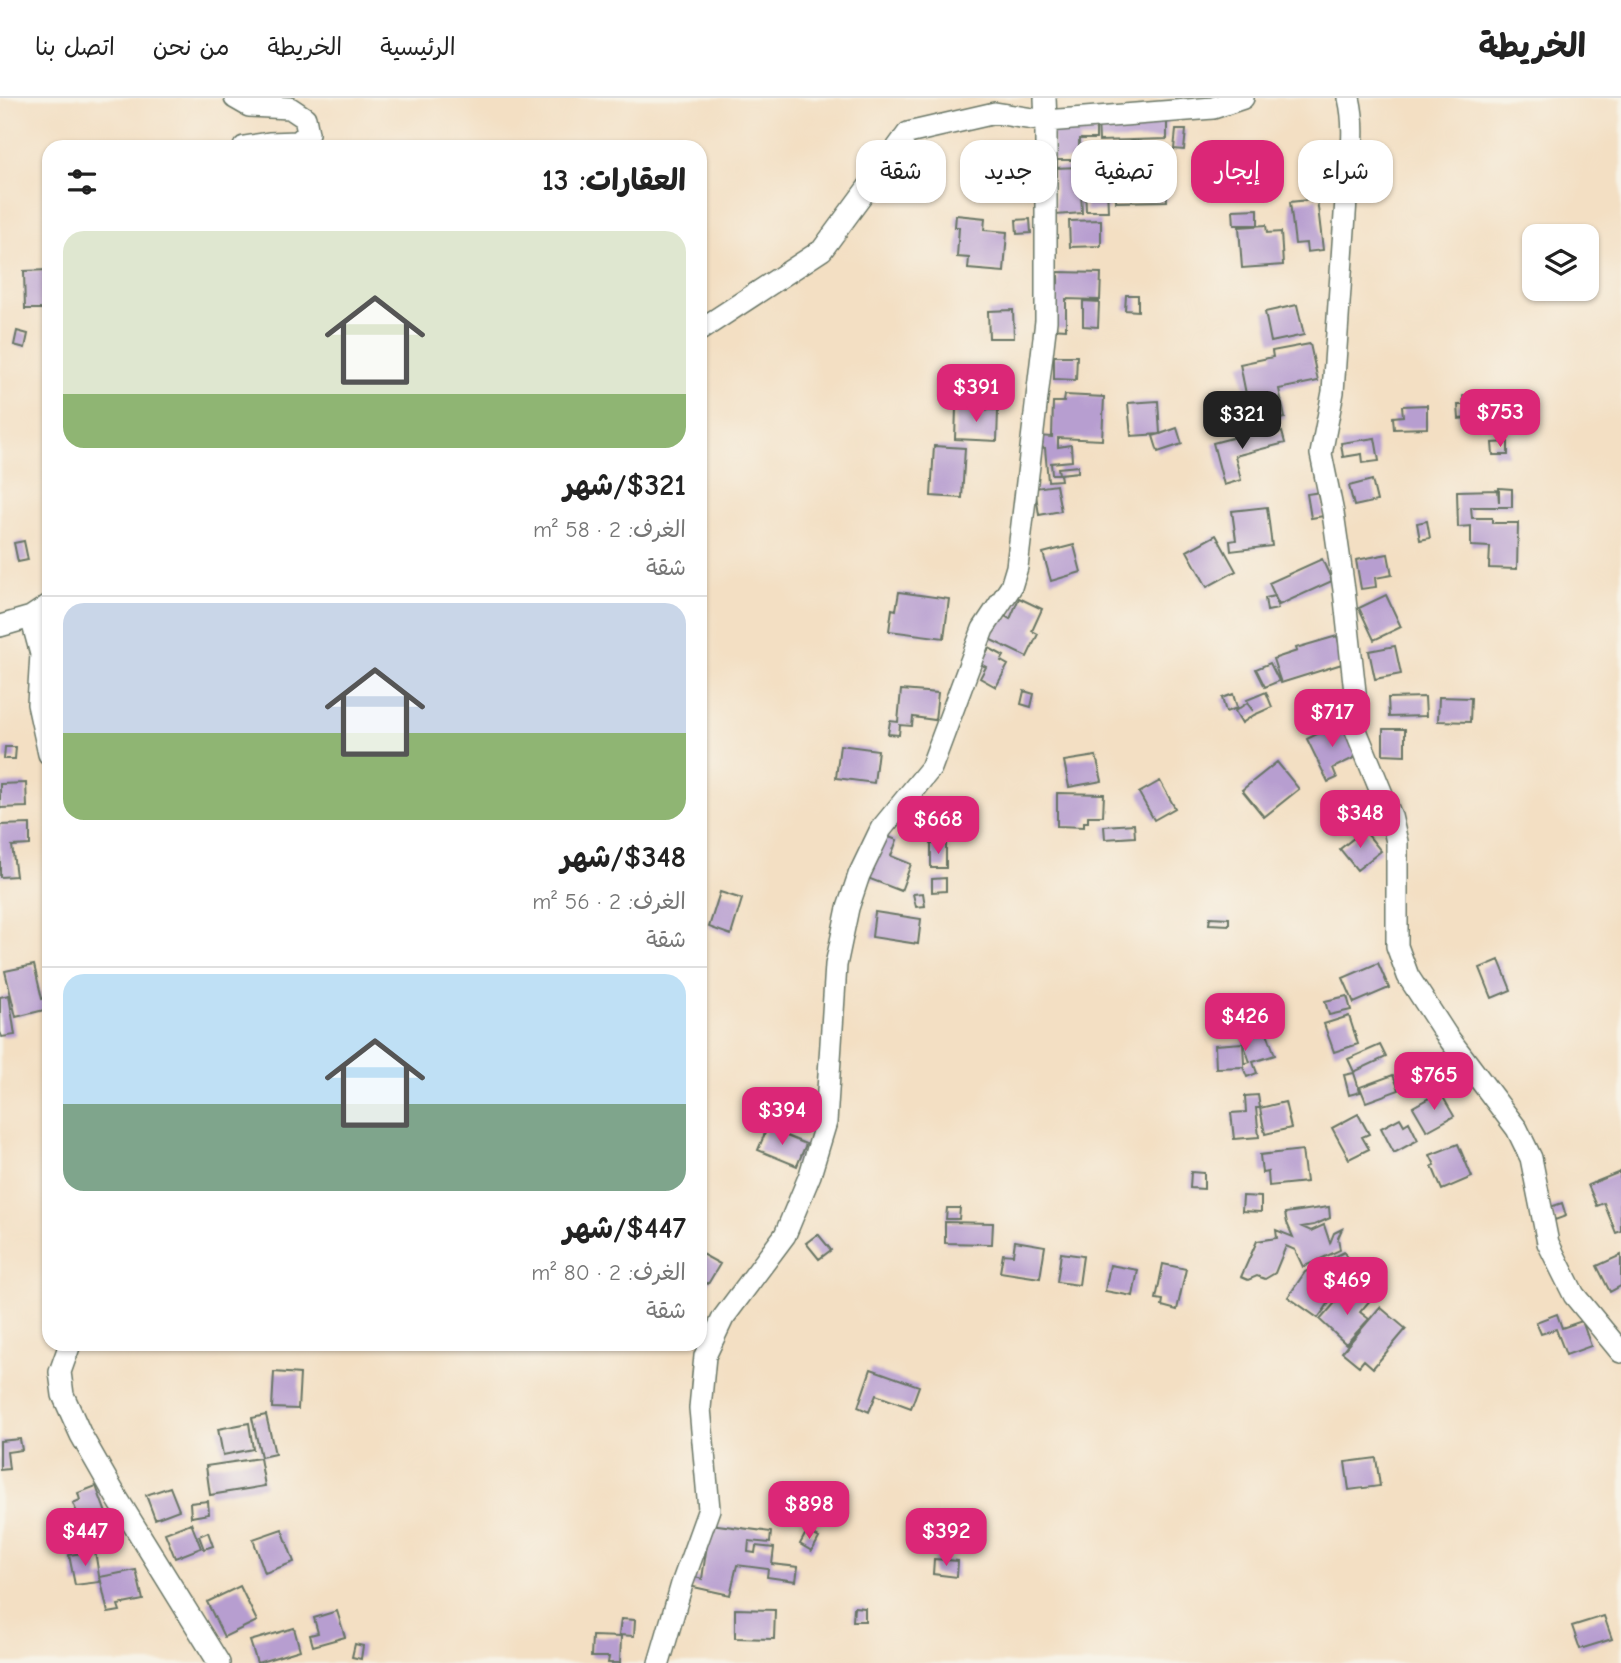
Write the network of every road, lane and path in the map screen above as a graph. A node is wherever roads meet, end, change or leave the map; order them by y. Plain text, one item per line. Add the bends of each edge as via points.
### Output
1 (235, 98) edge
2 (1045, 98) edge
3 (1242, 98) edge
4 (1349, 98) edge
5 (1046, 121) junction
6 (300, 140) edge
7 (707, 325) edge
8 (42, 610) edge
9 (31, 617) junction
10 (0, 625) edge
11 (42, 722) edge
12 (67, 1351) edge
13 (1621, 1352) edge
14 (219, 1663) edge
15 (659, 1663) edge

1 - 6 street via 249,106 290,108 304,118 308,133
2 - 5 street
3 - 5 street via 1213,108
4 - 13 street via 1353,154 1333,392 1321,454 1344,590 1355,728 1397,842 1397,946 1408,976 1517,1129 1531,1158 1548,1243 1573,1295
5 - 7 street via 995,113 908,133 822,250
5 - 15 street via 1046,321 1017,567 1011,587 983,629 931,768 881,829 848,908 836,965 826,1122 785,1235 723,1318 705,1356 700,1408 709,1509
8 - 9 street
9 - 10 street
9 - 11 street via 41,653 38,704
12 - 14 street via 60,1372 81,1435

